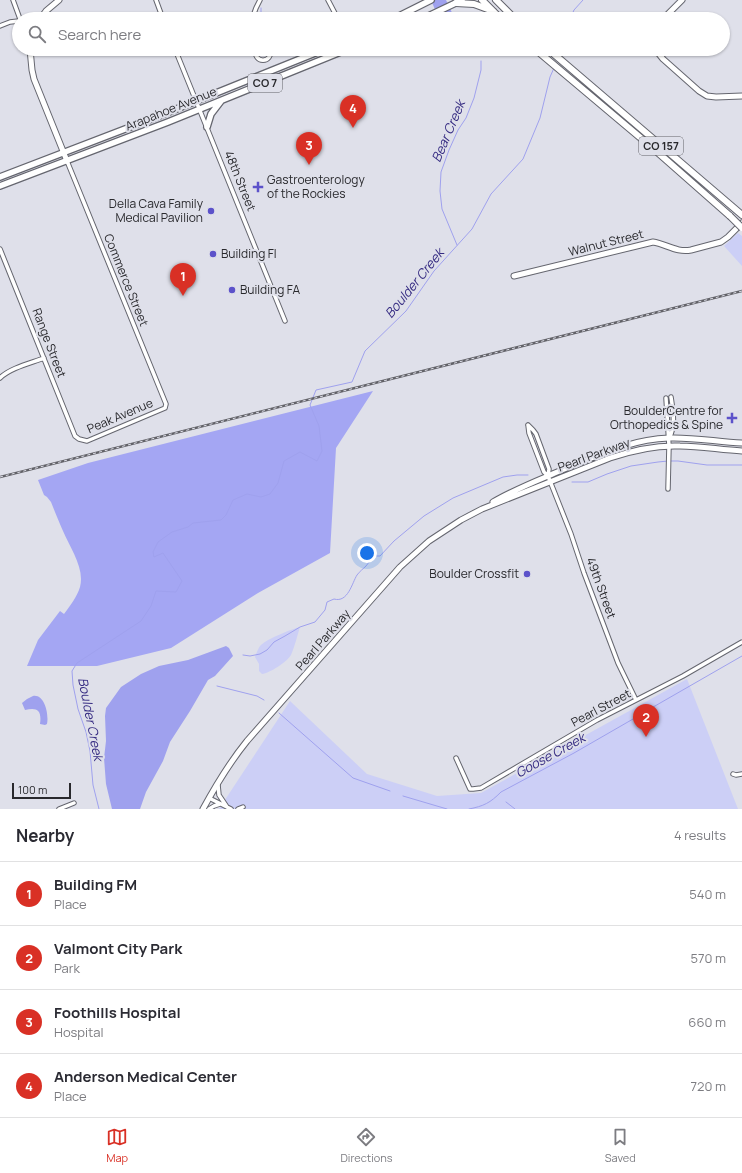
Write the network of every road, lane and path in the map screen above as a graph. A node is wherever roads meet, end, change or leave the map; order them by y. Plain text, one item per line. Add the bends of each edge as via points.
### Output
1 (13, 0) edge
2 (59, 0) edge
3 (156, 0) edge
4 (260, 0) edge
5 (328, 0) edge
6 (430, 0) edge
7 (482, 0) edge
8 (496, 0) edge
9 (501, 0) edge
10 (682, 0) edge
11 (459, 2) edge
12 (503, 7) junction
13 (492, 11) joint
14 (17, 12) edge
15 (45, 12) edge
16 (160, 12) edge
17 (255, 12) edge
18 (334, 12) edge
19 (407, 12) edge
20 (435, 12) edge
21 (508, 12) edge
22 (669, 12) edge
23 (12, 22) edge
24 (0, 26) edge
25 (30, 56) edge
26 (178, 56) edge
27 (256, 56) edge
28 (270, 56) edge
29 (308, 56) edge
30 (331, 56) edge
31 (543, 56) edge
32 (556, 56) edge
33 (661, 56) edge
34 (742, 96) edge
35 (222, 100) junction
36 (196, 101) junction
37 (200, 110) junction
38 (207, 127) junction
39 (64, 153) junction
40 (67, 161) junction
41 (0, 177) edge
42 (0, 186) edge
43 (742, 215) edge
44 (742, 222) edge
45 (742, 228) edge
46 (0, 249) edge
47 (514, 276) dead end
48 (285, 321) dead end
49 (44, 358) junction
50 (0, 378) edge
51 (669, 397) dead end
52 (165, 408) joint
53 (669, 438) junction
54 (83, 441) joint
55 (742, 443) edge
56 (669, 446) junction
57 (742, 451) edge
58 (548, 476) junction
59 (550, 482) junction
60 (668, 489) dead end
61 (482, 509) junction
62 (742, 642) edge
63 (636, 700) junction
64 (456, 758) dead end
65 (733, 774) dead end
66 (742, 774) edge
67 (219, 781) junction
68 (209, 798) junction
69 (74, 803) dead end
70 (220, 804) junction
71 (243, 807) dead end
72 (229, 808) edge
73 (59, 809) edge
74 (203, 809) edge
75 (209, 809) edge
76 (238, 809) edge

1 - 14 street
2 - 15 main road
3 - 16 street
4 - 17 street
5 - 18 street
6 - 19 main road
7 - 13 highway
8 - 12 highway
9 - 12 highway
10 - 22 main road
11 - 13 highway via 483,6
11 - 20 main road
12 - 21 highway
23 - 24 street
25 - 39 main road via 34,79
26 - 36 street, 48th Street
27 - 28 street via 264,60
29 - 36 main road, Arapahoe Avenue / CO 7
30 - 35 main road, Arapahoe Avenue / CO 7
31 - 45 highway, CO 157, bridge via 671,163
32 - 43 highway, CO 157
33 - 34 main road via 705,95 716,98
35 - 37 main road, Arapahoe Avenue / CO 7
35 - 38 main road via 211,114
36 - 37 street, 48th Street
36 - 39 main road, Arapahoe Avenue / CO 7
37 - 38 street, 48th Street
37 - 40 main road, Arapahoe Avenue / CO 7
38 - 48 street, 48th Street
39 - 40 main road
39 - 41 main road, Arapahoe Avenue / CO 7
40 - 42 main road, Arapahoe Avenue / CO 7
40 - 52 street, Commerce Street via 166,404
44 - 47 main road, Walnut Street via 724,240 705,247 684,251 653,242
46 - 49 street, Range Street
49 - 50 street
49 - 54 street, Range Street via 74,434
51 - 53 street
52 - 54 street, Peak Avenue
53 - 55 main road, Pearl Parkway
53 - 56 street
53 - 58 main road, Pearl Parkway via 621,447
56 - 57 main road, Pearl Parkway
56 - 59 main road, Pearl Parkway via 625,453
56 - 60 street
58 - 58 street via 549,469 539,442 528,425 544,472
58 - 59 street, 49th Street
58 - 61 main road, Pearl Parkway via 510,492
59 - 61 main road, Pearl Parkway
59 - 63 street, 49th Street via 616,657
61 - 67 main road, Pearl Parkway via 441,532 400,567 247,741
62 - 63 street, Pearl Street
63 - 64 street, Pearl Street via 481,788 470,789
65 - 66 street
67 - 68 main road, Pearl Parkway
67 - 72 street via 219,793
68 - 70 street
68 - 74 main road, Pearl Parkway
69 - 73 street
70 - 72 street
70 - 75 street
71 - 76 street

